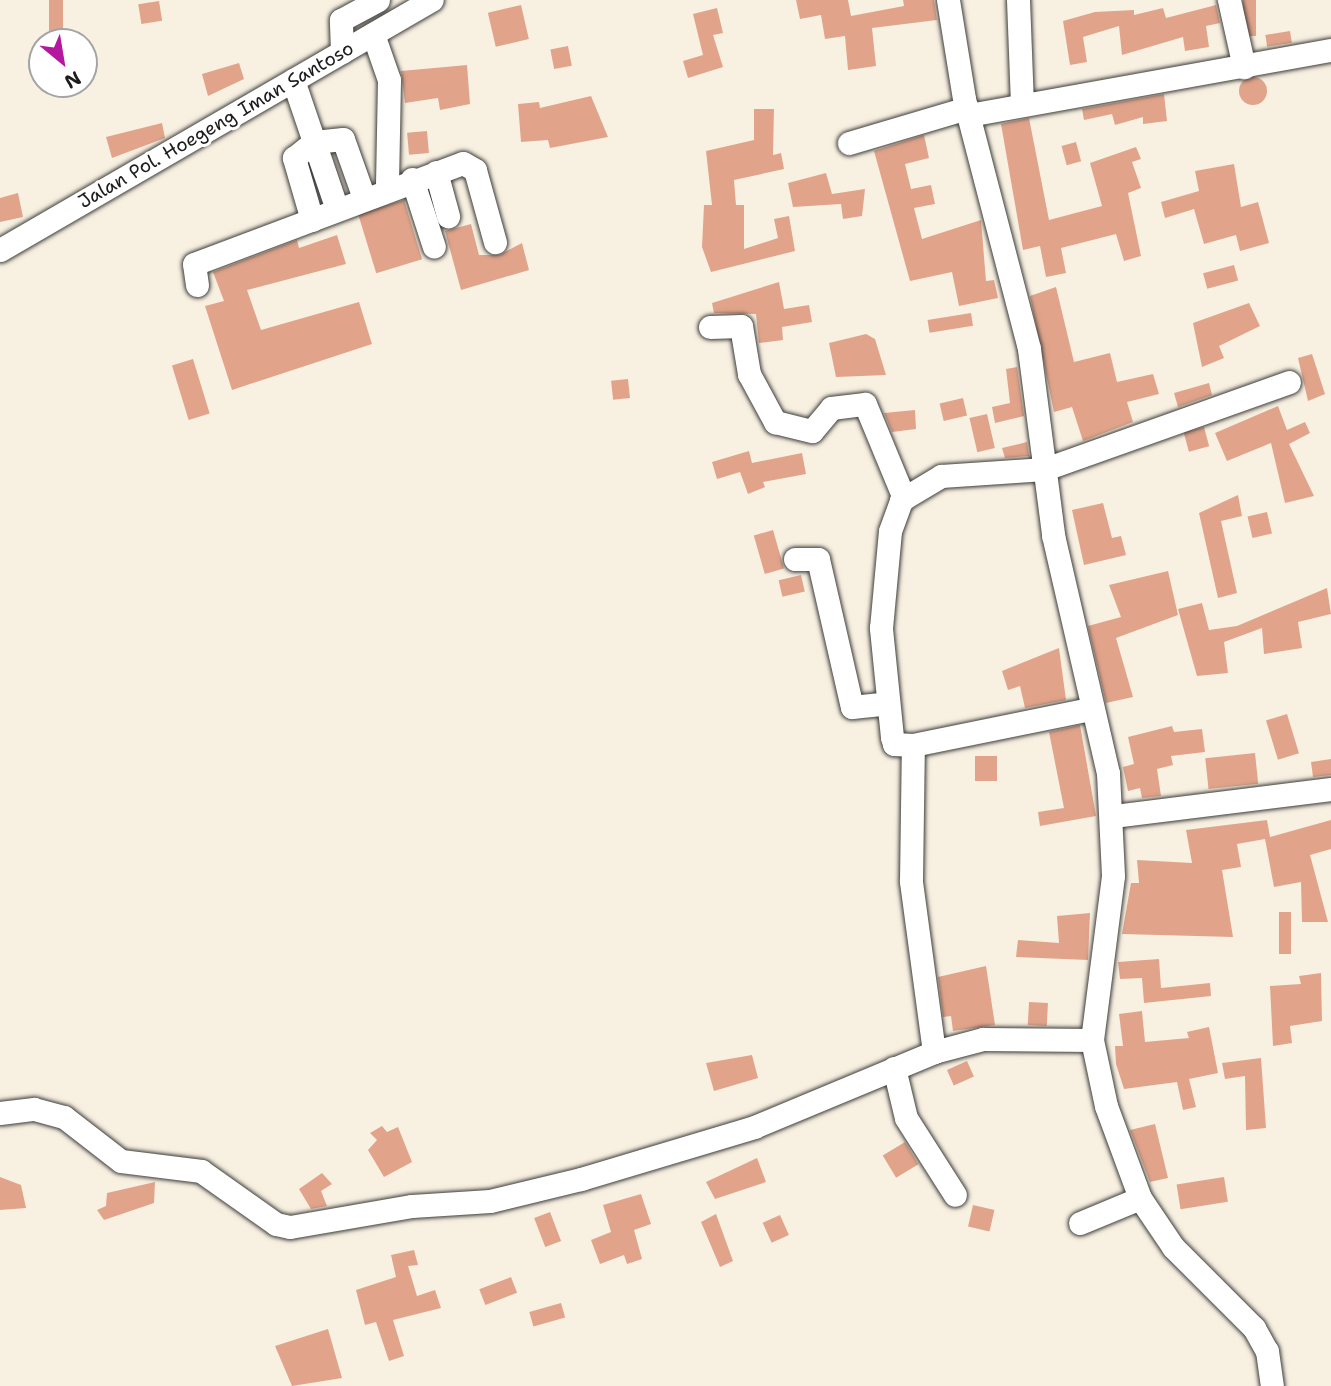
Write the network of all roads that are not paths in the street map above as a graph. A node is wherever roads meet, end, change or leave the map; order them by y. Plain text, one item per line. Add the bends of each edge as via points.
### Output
1 (377, 0) edge
2 (432, 0) edge
3 (948, 0) edge
4 (1018, 0) edge
5 (1229, 0) edge
6 (404, 8) edge
7 (373, 34) junction
8 (1331, 50) edge
9 (342, 52) junction
10 (1244, 67) junction
11 (293, 80) junction
12 (1022, 104) junction
13 (968, 111) junction
14 (314, 142) junction
15 (849, 143) dead end
16 (436, 172) junction
17 (412, 180) junction
18 (387, 188) junction
19 (364, 198) junction
20 (337, 209) junction
21 (448, 216) dead end
22 (312, 220) junction
23 (495, 242) dead end
24 (434, 247) dead end
25 (0, 250) edge
26 (197, 285) dead end
27 (710, 327) dead end
28 (1289, 382) dead end
29 (1045, 469) junction
30 (904, 498) junction
31 (795, 559) dead end
32 (887, 703) junction
33 (1090, 709) junction
34 (913, 745) junction
35 (1331, 789) edge
36 (1114, 816) junction
37 (1092, 1040) junction
38 (934, 1052) junction
39 (894, 1068) junction
40 (0, 1113) edge
41 (955, 1195) dead end
42 (1140, 1198) junction
43 (1080, 1223) dead end
44 (1272, 1386) edge

1 - 9 street via 341,20
2 - 6 street, Jalan Pol. Hoegeng Iman Santoso
3 - 13 street
4 - 12 street
5 - 10 street
6 - 7 street, Jalan Pol. Hoegeng Iman Santoso
7 - 9 street, Jalan Pol. Hoegeng Iman Santoso
7 - 18 street via 389,80
8 - 10 street
9 - 11 street, Jalan Pol. Hoegeng Iman Santoso
10 - 12 street
11 - 14 street
11 - 25 street, Jalan Pol. Hoegeng Iman Santoso
12 - 13 street
13 - 15 street
13 - 29 street via 1025,329
14 - 19 street via 343,138
14 - 20 street
14 - 22 street via 294,158
16 - 17 street
16 - 21 street
16 - 23 street via 463,163 475,170
17 - 18 street
17 - 24 street
18 - 19 street
19 - 20 street
20 - 22 street
22 - 26 street via 194,264
27 - 30 street via 741,326 747,368 775,422 812,431 831,408 869,407
28 - 29 street
29 - 30 street via 941,476
29 - 33 street
30 - 32 street via 890,531 881,628
31 - 32 street via 818,559 852,707
32 - 34 street via 894,744
33 - 34 street
33 - 36 street
34 - 38 street via 911,881
35 - 36 street
36 - 37 street via 1114,876
37 - 38 street via 1004,1037
37 - 42 street via 1124,1166
38 - 39 street
39 - 40 street via 754,1127 581,1179 491,1201 290,1227 276,1224 201,1171 121,1161 57,1114
39 - 41 street via 906,1118
42 - 43 street
42 - 44 street via 1173,1247 1254,1328 1267,1351

